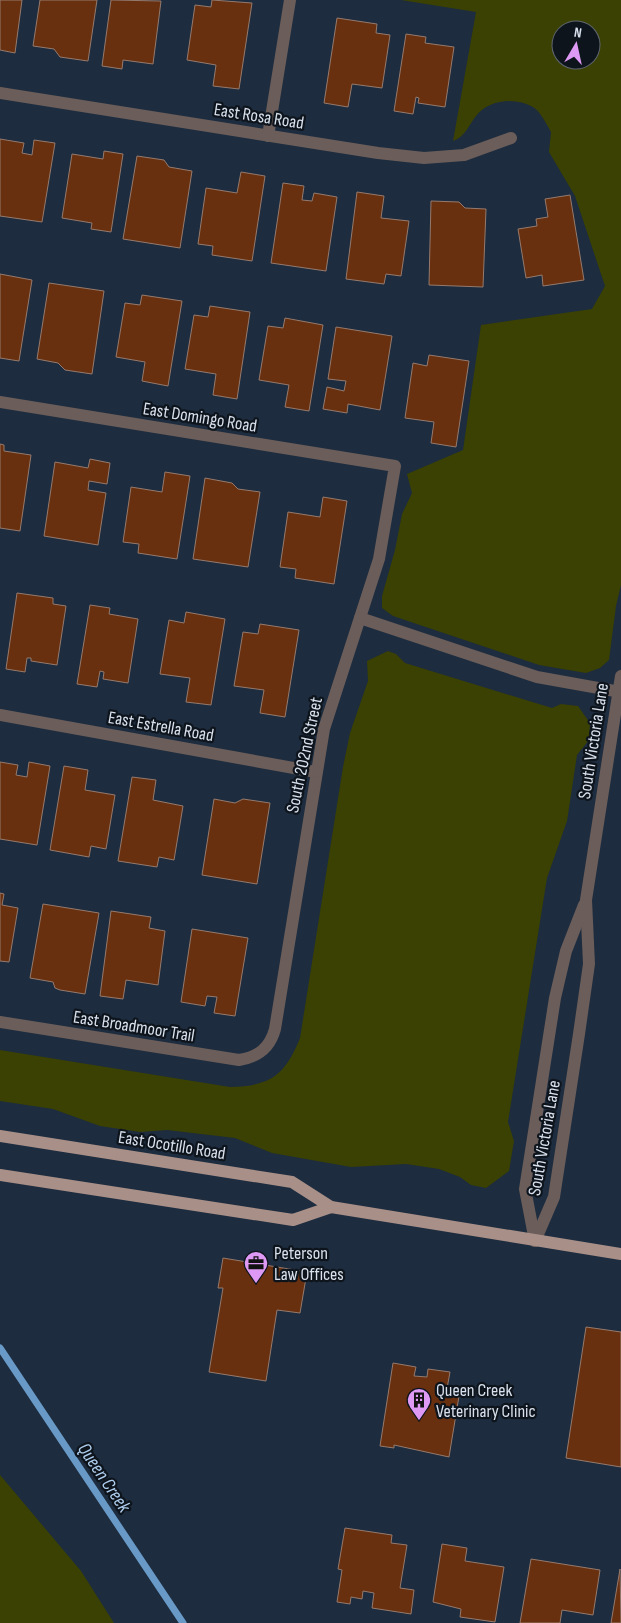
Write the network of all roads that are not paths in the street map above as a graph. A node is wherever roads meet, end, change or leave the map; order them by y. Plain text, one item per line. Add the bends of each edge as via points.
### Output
1 (290, 0) edge
2 (0, 93) edge
3 (268, 136) junction
4 (511, 138) dead end
5 (0, 402) edge
6 (395, 466) joint
7 (360, 618) junction
8 (621, 676) edge
9 (620, 692) edge
10 (0, 715) edge
11 (316, 772) junction
12 (586, 900) junction
13 (0, 1022) edge
14 (262, 1052) joint
15 (0, 1136) edge
16 (0, 1175) edge
17 (332, 1207) junction
18 (535, 1241) junction
19 (621, 1254) edge

1 - 3 street
2 - 3 street, East Rosa Road
3 - 4 street, East Rosa Road via 424,158 464,155
5 - 6 street, East Domingo Road
6 - 7 street, South 202nd Street via 379,559
7 - 9 street via 537,677
7 - 11 street, South 202nd Street via 332,703
8 - 9 street, South Victoria Lane
9 - 12 street, South Victoria Lane
10 - 11 street, East Estrella Road
11 - 14 street, South 202nd Street via 275,1029
12 - 18 street, South Victoria Lane via 588,964 579,1034 555,1191
12 - 18 street, South Victoria Lane via 566,951 555,998 525,1189
13 - 14 street, East Broadmoor Trail via 233,1060 252,1058
15 - 17 main road, East Ocotillo Road via 292,1182
16 - 17 main road, East Ocotillo Road via 292,1220
17 - 18 main road, East Ocotillo Road
18 - 19 main road, East Ocotillo Road

